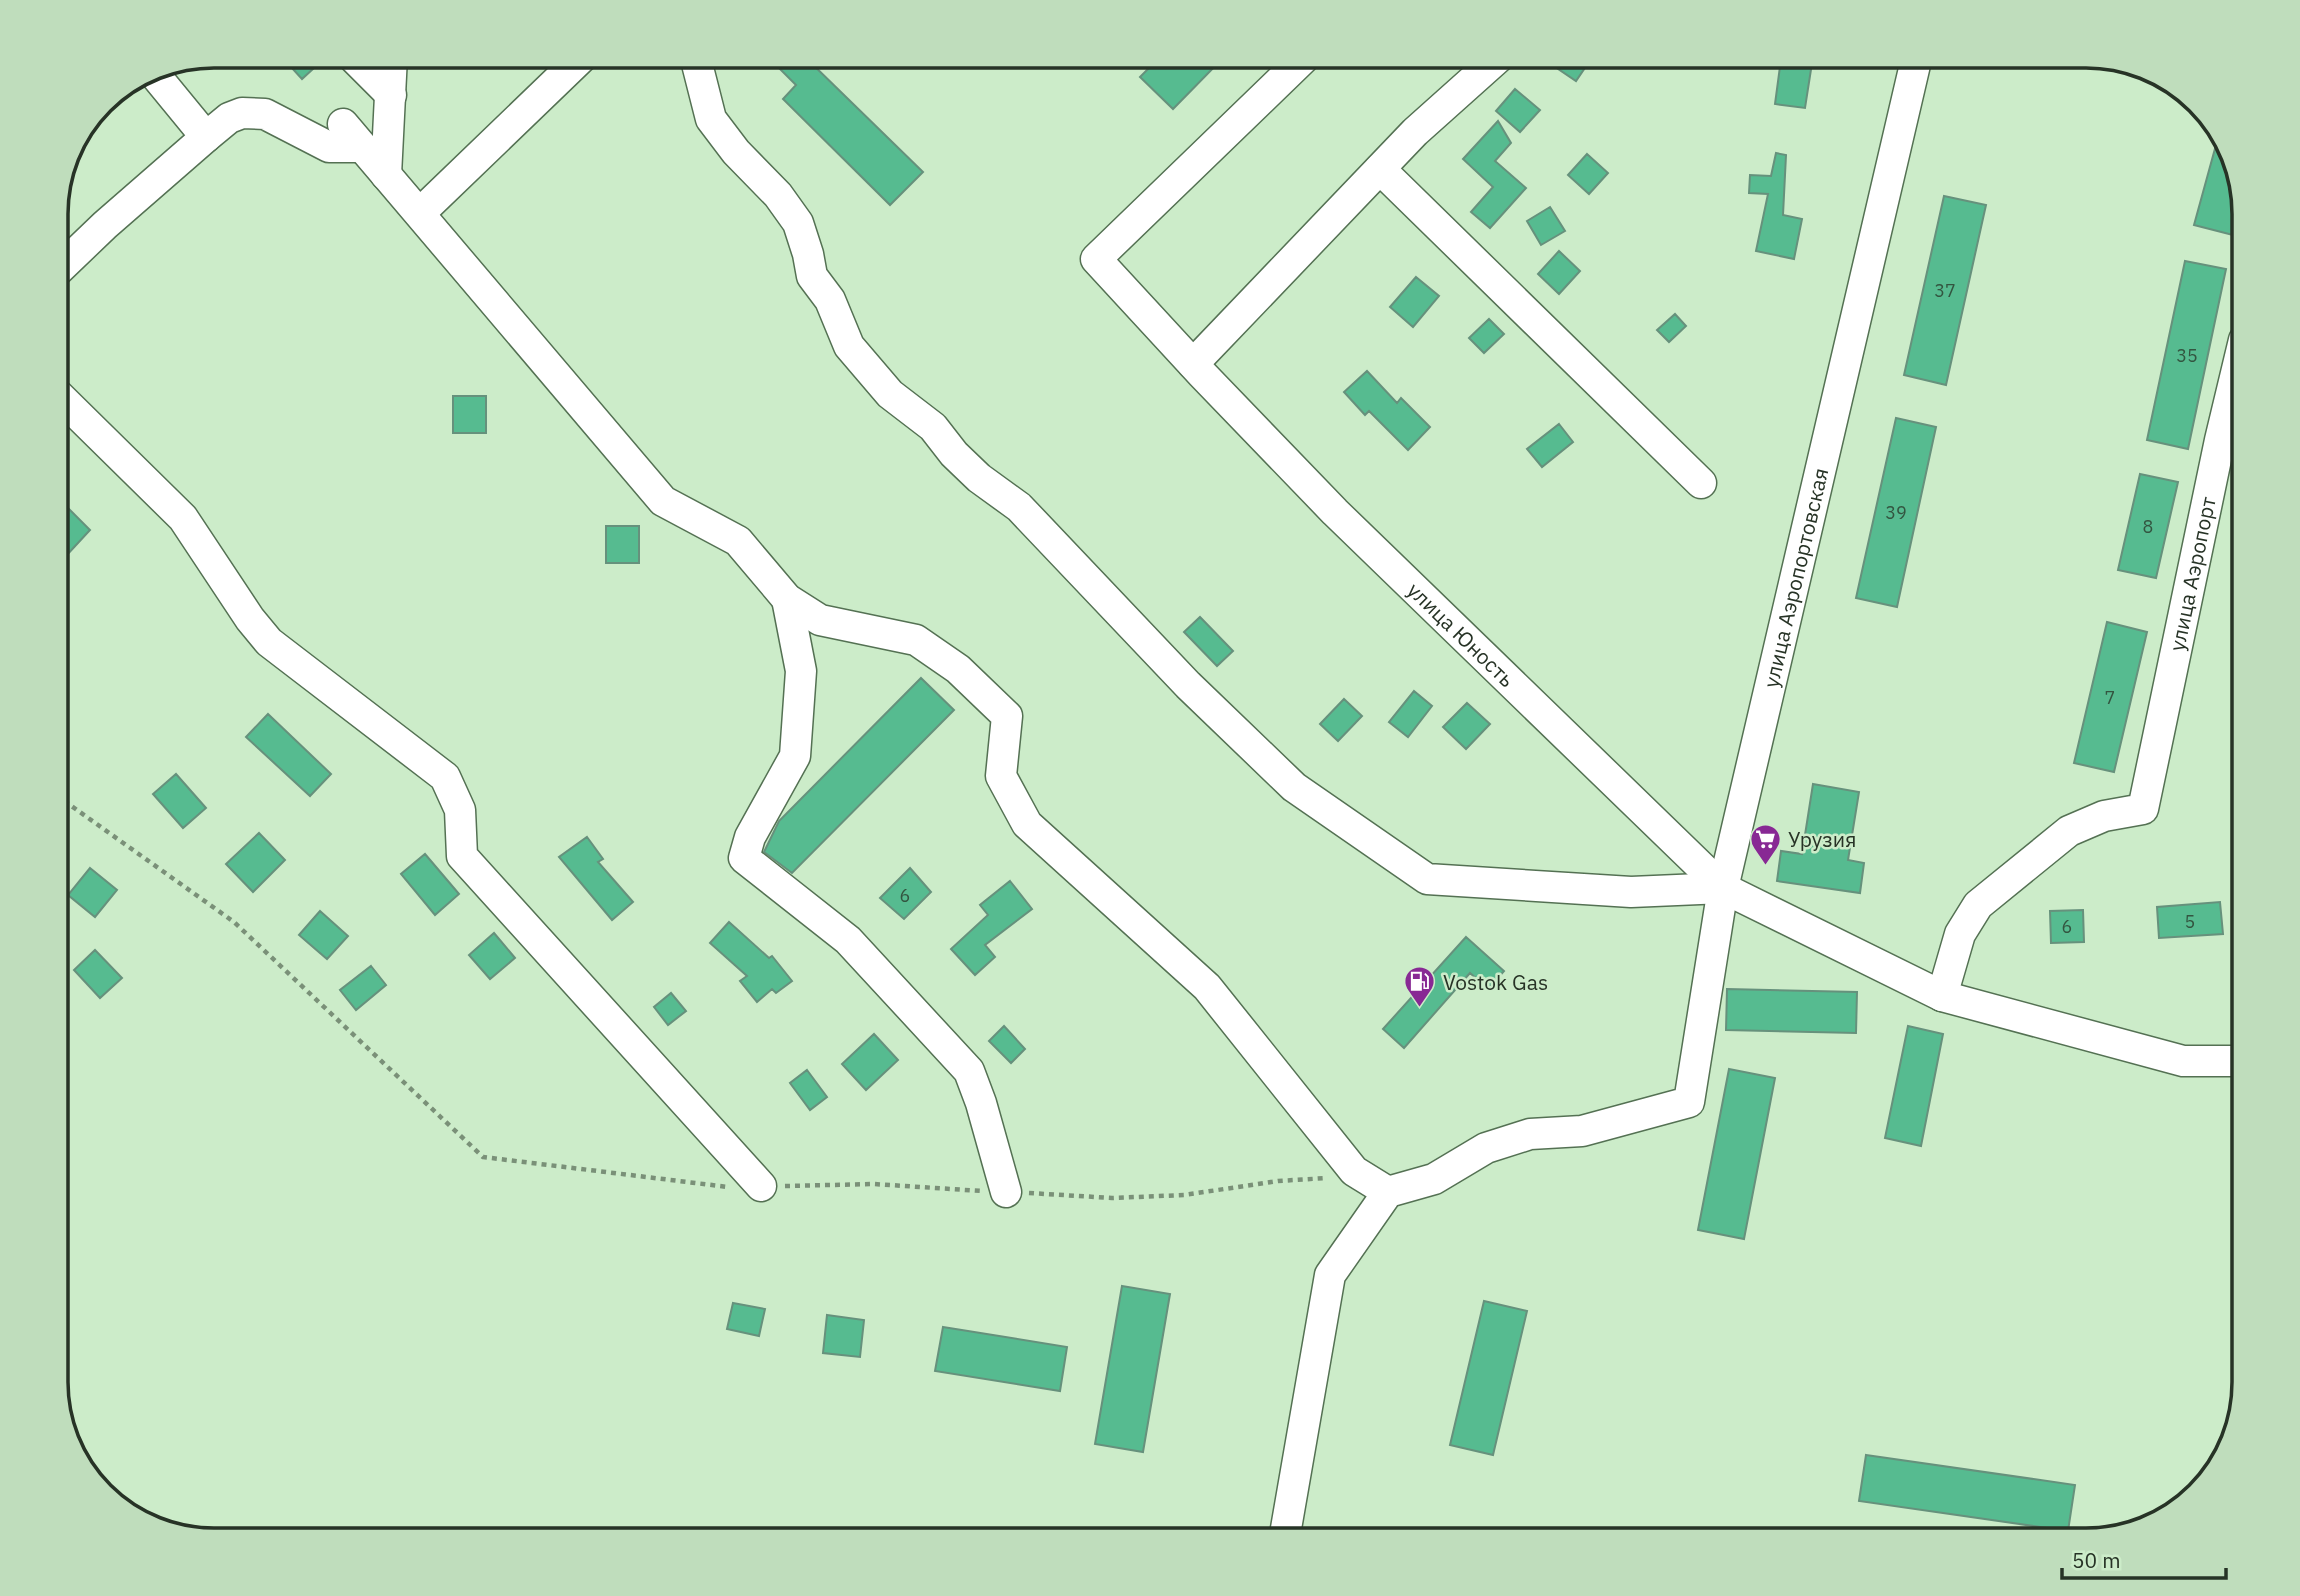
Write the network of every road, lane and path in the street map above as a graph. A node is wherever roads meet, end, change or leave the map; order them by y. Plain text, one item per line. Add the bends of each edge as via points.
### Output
1 (364, 68) edge
2 (392, 68) edge
3 (571, 68) edge
4 (698, 68) edge
5 (1294, 68) edge
6 (1487, 68) edge
7 (1914, 68) edge
8 (158, 79) edge
9 (391, 95) junction
10 (343, 124) dead end
11 (206, 137) junction
12 (361, 147) junction
13 (1380, 169) junction
14 (386, 175) junction
15 (420, 213) junction
16 (69, 260) edge
17 (1198, 369) junction
18 (2232, 390) edge
19 (69, 407) edge
20 (1701, 483) dead end
21 (787, 599) junction
22 (1723, 888) junction
23 (1942, 996) junction
24 (2232, 1061) edge
25 (761, 1186) dead end
26 (1006, 1192) dead end
27 (1388, 1192) junction
28 (1286, 1528) edge

1 - 9 street
2 - 9 street
3 - 15 street
4 - 22 street via 711,119 799,223 811,276 830,300 849,346 890,394 933,427 979,478 1019,507 1188,685 1294,787 1427,879 1631,892
5 - 17 street, улица Юность via 1096,259
6 - 13 street
7 - 22 street, улица Аэропортовская
8 - 11 street
9 - 14 street
10 - 12 street
11 - 12 street via 229,118 242,113 265,114 329,147
11 - 16 street
12 - 14 street
13 - 17 street
13 - 20 street
14 - 15 street
15 - 21 street via 663,501 738,541
17 - 22 street, улица Юность via 1335,512
18 - 23 street, улица Аэропорт via 2143,808 2104,816 2068,831 1978,905 1960,934
19 - 25 street via 183,518 269,642 445,777 460,810 461,856
21 - 26 street via 801,671 795,755 750,837 744,858 848,940 969,1071
21 - 27 street via 820,620 916,640 958,668 1007,716 1001,776 1027,824 1207,986 1354,1171
22 - 23 street
22 - 27 street, улица Аэропортовская via 1689,1102 1582,1131 1530,1134 1486,1149 1434,1179
23 - 24 street via 2183,1061
27 - 28 street via 1330,1275

